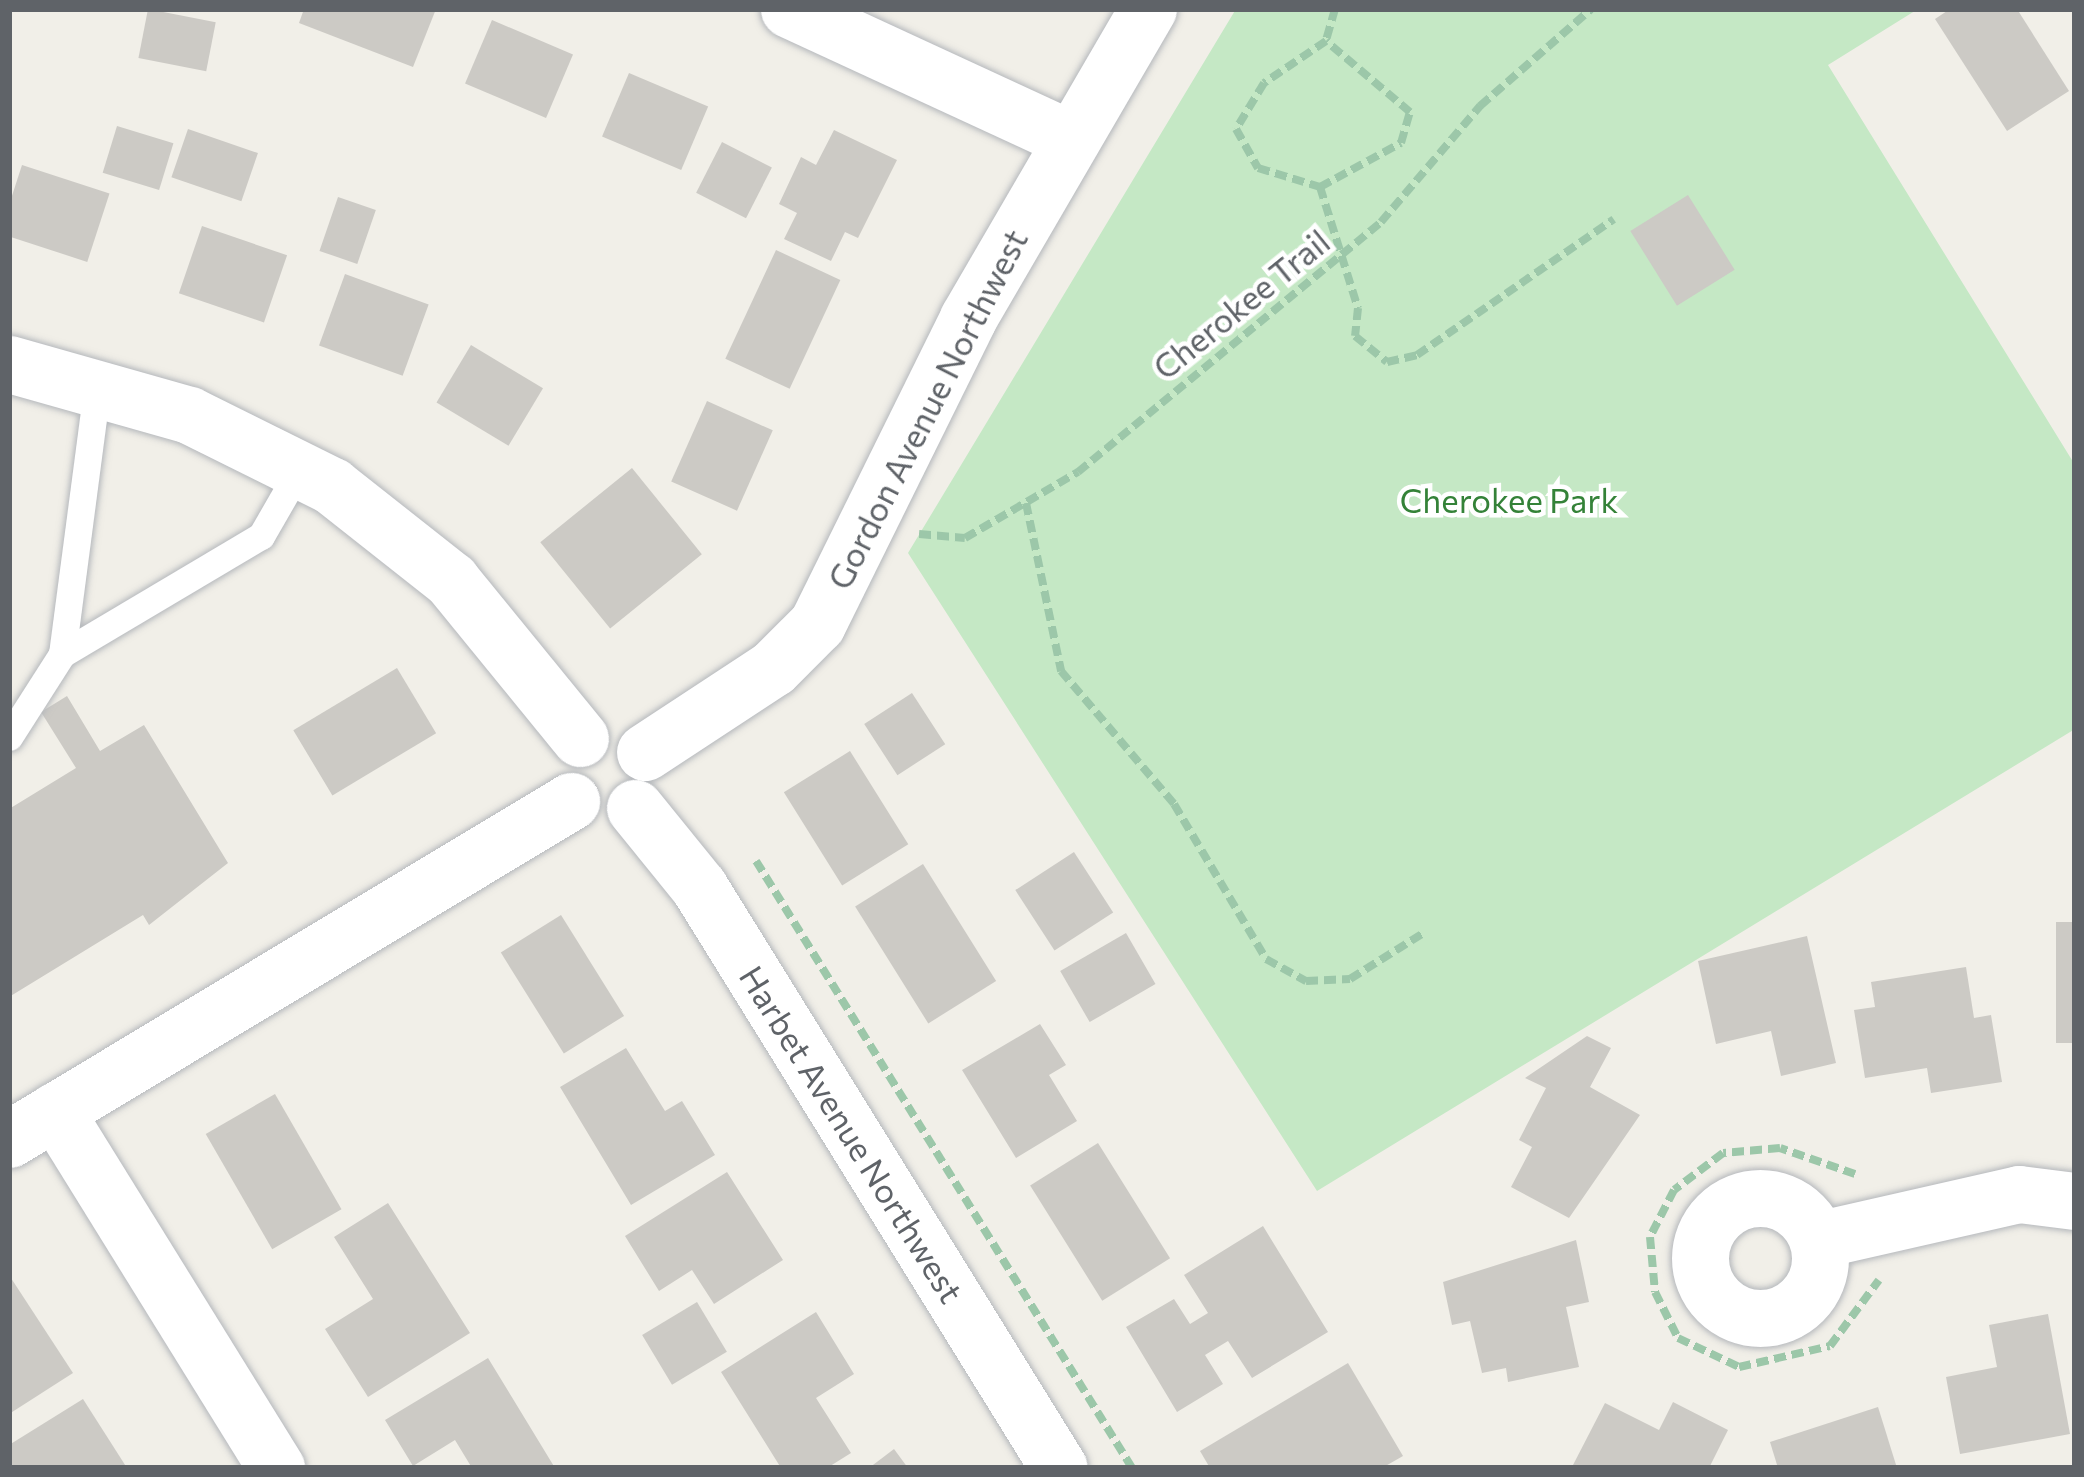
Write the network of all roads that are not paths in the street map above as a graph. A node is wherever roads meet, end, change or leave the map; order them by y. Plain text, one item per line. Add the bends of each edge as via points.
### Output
1 (789, 9) edge
2 (1148, 9) edge
3 (1068, 138) junction
4 (9, 364) edge
5 (97, 388) junction
6 (299, 470) junction
7 (62, 654) junction
8 (9, 737) edge
9 (580, 738) junction
10 (645, 752) junction
11 (571, 801) junction
12 (635, 808) junction
13 (32, 1125) edge
14 (2075, 1201) edge
15 (1821, 1239) dead end
16 (276, 1468) edge
17 (1058, 1468) edge

1 - 3 street
2 - 3 street, Gordon Avenue Northwest
3 - 10 street, Gordon Avenue Northwest via 817,624 773,668
4 - 5 street
5 - 6 street via 189,415
5 - 7 lane
6 - 7 lane via 261,536
6 - 9 street via 452,580
7 - 8 lane
9 - 10 street via 608,729
9 - 11 street via 561,774
10 - 12 street via 650,782
11 - 12 street via 594,817
11 - 13 street
12 - 17 street, Harbet Avenue Northwest via 699,887
13 - 16 street
14 - 15 street via 2019,1194

